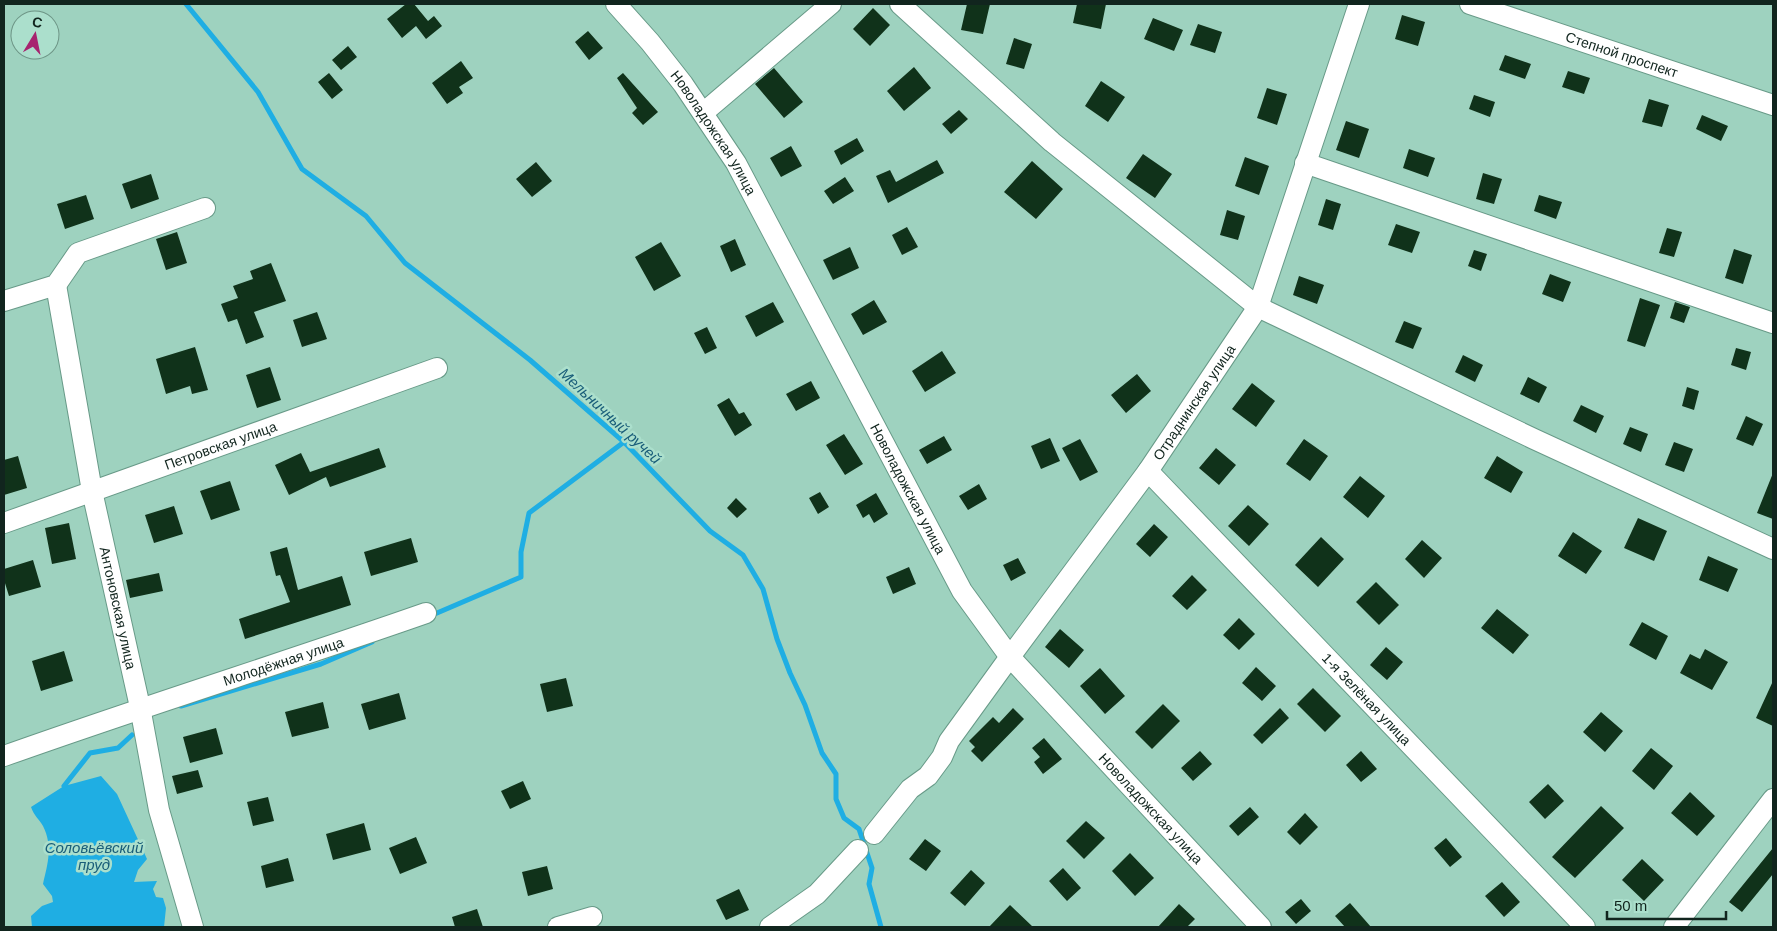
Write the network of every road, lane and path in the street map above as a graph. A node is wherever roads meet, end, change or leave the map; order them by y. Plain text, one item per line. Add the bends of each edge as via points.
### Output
1 (616, 4) edge
2 (832, 4) edge
3 (900, 4) edge
4 (1359, 4) edge
5 (1470, 4) edge
6 (1773, 105) edge
7 (703, 113) junction
8 (1306, 163) junction
9 (205, 208) dead end
10 (56, 285) junction
11 (4, 300) edge
12 (1258, 307) junction
13 (1773, 322) edge
14 (437, 368) dead end
15 (1148, 471) junction
16 (92, 491) junction
17 (4, 523) edge
18 (1773, 549) edge
19 (426, 613) dead end
20 (1010, 657) junction
21 (140, 707) junction
22 (4, 756) edge
23 (1773, 799) edge
24 (874, 834) dead end
25 (858, 850) dead end
26 (592, 916) dead end
27 (193, 927) edge
28 (558, 927) edge
29 (770, 927) edge
30 (1261, 927) edge
31 (1585, 927) edge
32 (1674, 927) edge

1 - 7 street, Новоладожская улица via 650,42
2 - 7 street
3 - 12 street via 1052,142
4 - 8 street, Отраднинская улица
5 - 6 street, Степной проспект
7 - 20 street, Новоладожская улица via 754,198 962,591
8 - 12 street, Отраднинская улица
8 - 13 street
9 - 10 street via 78,253
10 - 11 street
10 - 16 street, Антоновская улица
12 - 15 street, Отраднинская улица
12 - 18 street
14 - 16 street, Петровская улица
15 - 20 street, Отраднинская улица
15 - 31 street, 1-я Зелёная улица
16 - 17 street, Петровская улица
16 - 21 street, Антоновская улица
19 - 21 street, Молодёжная улица
20 - 24 street, Отраднинская улица via 949,741 928,776 910,789
20 - 30 street, Новоладожская улица
21 - 22 street, Молодёжная улица
21 - 27 street, Антоновская улица via 159,810
23 - 32 street
25 - 29 street via 817,894
26 - 28 street

